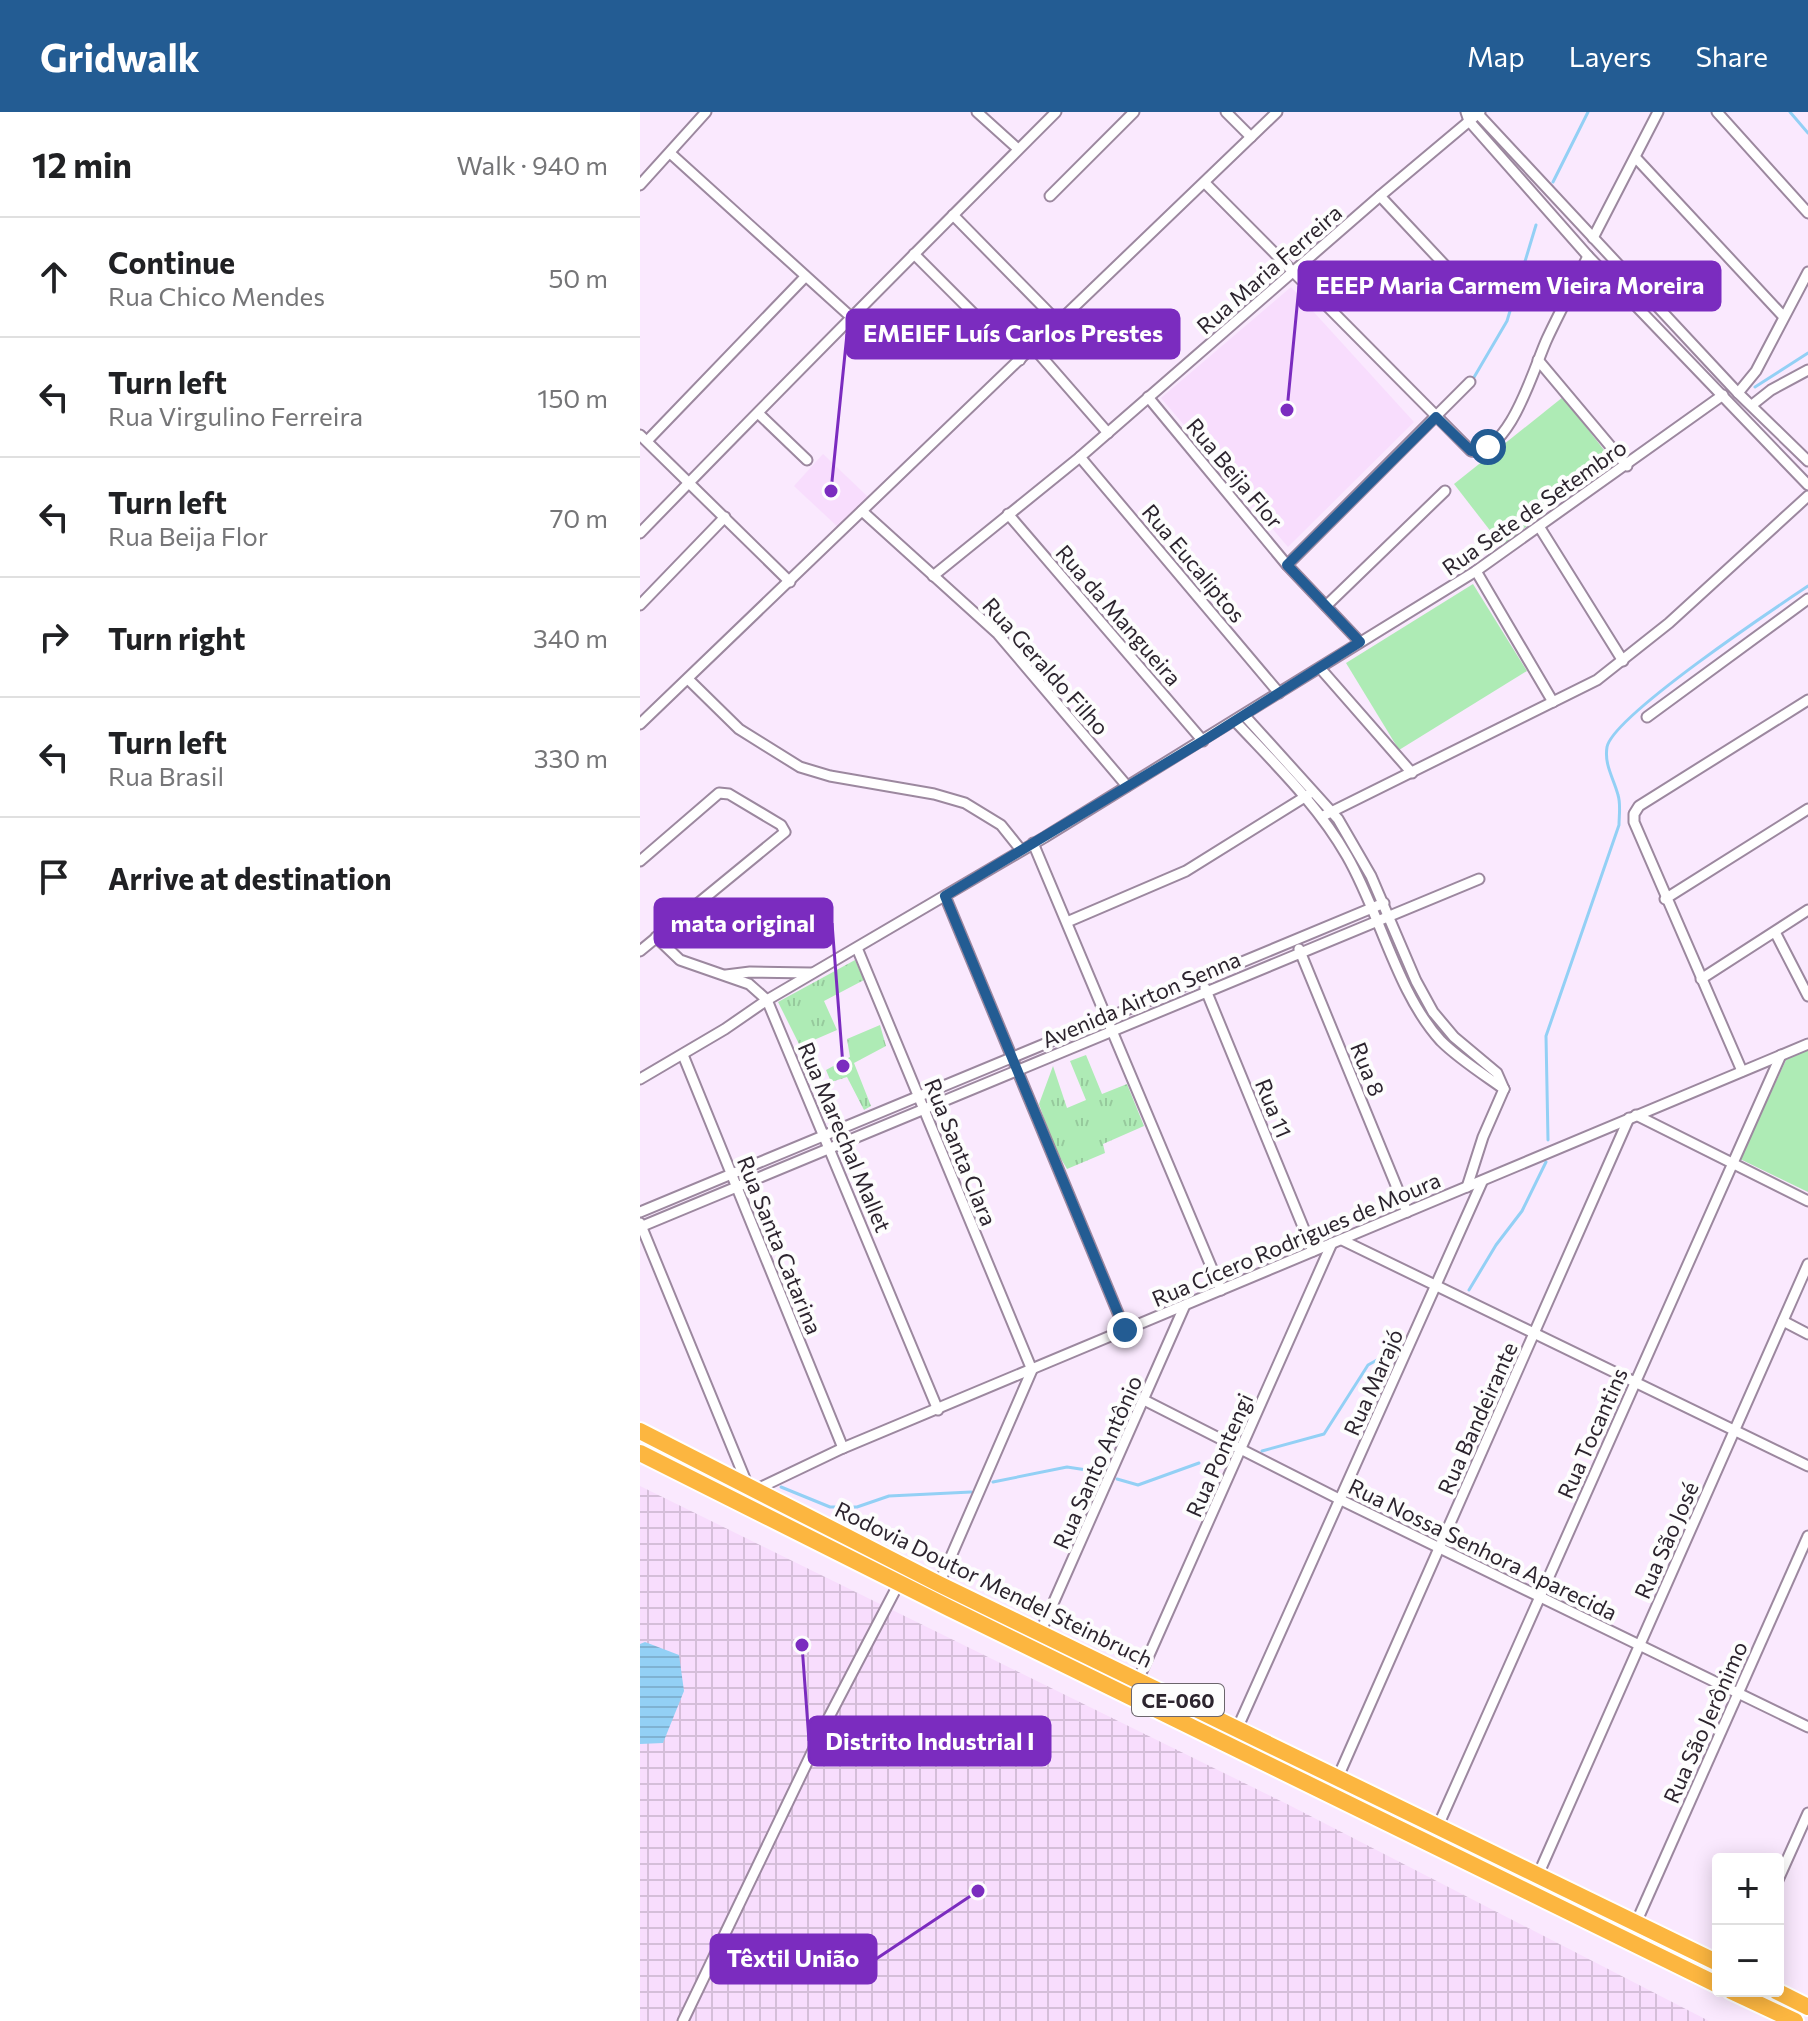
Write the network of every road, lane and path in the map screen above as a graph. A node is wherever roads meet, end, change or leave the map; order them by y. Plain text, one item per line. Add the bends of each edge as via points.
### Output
1 (977, 112) edge
2 (1056, 112) edge
3 (1134, 112) edge
4 (1226, 112) edge
5 (1277, 112) edge
6 (1658, 112) edge
7 (1717, 112) edge
8 (699, 114) edge
9 (1473, 114) edge
10 (1251, 137) junction
11 (1018, 149) junction
12 (670, 153) junction
13 (1636, 158) junction
14 (1205, 183) junction
15 (640, 185) edge
16 (1050, 196) dead end
17 (1380, 196) junction
18 (1808, 213) edge
19 (953, 215) junction
20 (1593, 238) junction
21 (914, 254) junction
22 (1588, 256) junction
23 (1808, 272) edge
24 (1293, 274) junction
25 (1453, 274) dead end
26 (805, 277) junction
27 (1783, 316) junction
28 (851, 317) junction
29 (1059, 323) junction
30 (1033, 347) junction
31 (1020, 360) junction
32 (1538, 360) junction
33 (1808, 370) edge
34 (1470, 382) dead end
35 (1738, 393) junction
36 (1723, 395) junction
37 (1148, 397) junction
38 (1752, 405) junction
39 (759, 414) junction
40 (1436, 417) junction
41 (1108, 433) junction
42 (643, 438) edge
43 (1080, 457) junction
44 (807, 460) dead end
45 (1808, 461) edge
46 (1627, 466) junction
47 (690, 482) junction
48 (1808, 485) edge
49 (1445, 491) dead end
50 (1808, 496) edge
51 (862, 511) junction
52 (1008, 514) junction
53 (725, 517) junction
54 (1540, 528) junction
55 (640, 533) edge
56 (1287, 565) junction
57 (1476, 571) junction
58 (933, 576) junction
59 (790, 582) junction
60 (1808, 599) edge
61 (640, 605) edge
62 (1326, 606) junction
63 (1360, 642) junction
64 (1623, 661) junction
65 (1320, 668) junction
66 (688, 679) junction
67 (1279, 693) junction
68 (1808, 700) edge
69 (1553, 702) junction
70 (1244, 715) junction
71 (1647, 717) dead end
72 (1235, 721) junction
73 (640, 724) edge
74 (1203, 741) junction
75 (1412, 773) junction
76 (1127, 786) junction
77 (1310, 793) junction
78 (1808, 809) edge
79 (1327, 813) junction
80 (1033, 843) junction
81 (1021, 850) junction
82 (640, 861) edge
83 (1479, 879) dead end
84 (945, 896) junction
85 (1665, 899) junction
86 (1384, 903) junction
87 (1374, 908) junction
88 (1808, 910) edge
89 (1384, 917) junction
90 (1067, 922) junction
91 (1775, 932) junction
92 (656, 937) junction
93 (1295, 941) junction
94 (857, 948) junction
95 (640, 951) edge
96 (1300, 953) junction
97 (814, 973) junction
98 (725, 975) junction
99 (1201, 979) junction
100 (1701, 979) junction
101 (1206, 990) junction
102 (1808, 996) edge
103 (767, 1000) junction
104 (1105, 1019) junction
105 (1110, 1030) junction
106 (1808, 1044) edge
107 (683, 1055) junction
108 (1781, 1055) junction
109 (1012, 1057) junction
110 (1017, 1071) junction
111 (1742, 1071) junction
112 (640, 1079) edge
113 (918, 1096) junction
114 (924, 1109) junction
115 (1632, 1116) junction
116 (825, 1134) junction
117 (830, 1148) junction
118 (1733, 1163) junction
119 (732, 1174) junction
120 (1482, 1182) junction
121 (737, 1187) junction
122 (1467, 1187) junction
123 (1808, 1201) edge
124 (640, 1212) edge
125 (1407, 1212) junction
126 (641, 1225) edge
127 (1337, 1242) junction
128 (1313, 1251) junction
129 (1808, 1264) edge
130 (1436, 1286) junction
131 (1221, 1290) junction
132 (1185, 1305) junction
133 (1783, 1321) junction
134 (1125, 1330) junction
135 (1534, 1333) junction
136 (1808, 1334) edge
137 (1032, 1370) junction
138 (1634, 1381) junction
139 (1144, 1400) junction
140 (938, 1410) junction
141 (1735, 1430) junction
142 (640, 1431) edge
143 (843, 1448) junction
144 (1242, 1449) junction
145 (640, 1453) edge
146 (1808, 1466) edge
147 (752, 1488) junction
148 (1341, 1500) junction
149 (1808, 1536) edge
150 (1440, 1546) junction
151 (899, 1583) junction
152 (939, 1584) junction
153 (1540, 1595) junction
154 (1040, 1633) junction
155 (1639, 1644) junction
156 (1138, 1680) junction
157 (1737, 1693) junction
158 (1808, 1727) edge
159 (1237, 1729) junction
160 (1338, 1777) junction
161 (1808, 1813) edge
162 (1438, 1826) junction
163 (1784, 1867) edge
164 (1538, 1875) junction
165 (1636, 1923) junction
166 (1712, 1960) edge
167 (1712, 1982) edge
168 (1784, 1995) edge
169 (1744, 1997) edge
170 (1808, 2007) edge
171 (683, 2021) edge
172 (1795, 2021) edge

1 - 11 street
2 - 11 street
3 - 16 street
4 - 10 street
5 - 10 street
6 - 13 street
7 - 18 street
8 - 12 street
9 - 17 street, Rua Maria Ferreira
9 - 20 street
9 - 22 street
10 - 14 street
11 - 19 street
12 - 15 street
12 - 26 street
13 - 20 street
13 - 27 street
14 - 24 street
14 - 29 street
17 - 24 street, Rua Maria Ferreira
17 - 25 street
19 - 21 street
19 - 29 street
20 - 35 street
21 - 28 street
21 - 31 street
22 - 32 street
22 - 36 street
23 - 27 street
24 - 37 street, Rua Maria Ferreira
24 - 40 street
26 - 28 street
26 - 42 street
27 - 35 street via 1756,371
28 - 39 street
29 - 30 street
30 - 31 street
30 - 41 street
31 - 51 street
32 - 40 street via 1501,435 1483,451 1474,452
32 - 46 street
33 - 38 street
34 - 40 street
35 - 38 street
36 - 46 street, Rua Sete de Setembro
36 - 48 street
37 - 41 street, Rua Maria Ferreira
37 - 56 street, Rua Beija Flor
38 - 45 street
39 - 44 street
39 - 47 street
40 - 56 street
41 - 43 street, Rua Maria Ferreira
42 - 47 street
43 - 52 street, Rua Maria Ferreira
43 - 67 street, Rua Eucaliptos
46 - 54 street, Rua Sete de Setembro
47 - 53 street
47 - 55 street
49 - 62 street
50 - 64 street
51 - 58 street, Rua Geraldo Filho
51 - 59 street
52 - 58 street, Rua Maria Ferreira
52 - 74 street, Rua da Mangueira
53 - 59 street
53 - 61 street
54 - 57 street, Rua Sete de Setembro
54 - 64 street
56 - 62 street, Rua Beija Flor
57 - 63 street, Rua Sete de Setembro
57 - 69 street
58 - 76 street, Rua Geraldo Filho via 998,634
59 - 66 street
60 - 71 street
62 - 63 street, Rua Beija Flor
63 - 65 street, Rua Sete de Setembro
64 - 69 street
65 - 67 street, Rua Sete de Setembro
65 - 75 street
66 - 73 street
66 - 81 street via 739,729 800,767 965,803 1001,825
67 - 70 street, Rua Sete de Setembro
68 - 85 street via 1639,806 1634,822
69 - 75 street
70 - 72 street, Rua Sete de Setembro
70 - 77 street
72 - 74 street, Rua Sete de Setembro
72 - 77 street
74 - 76 street, Rua Sete de Setembro
75 - 79 street
76 - 80 street, Rua Sete de Setembro
77 - 79 street
77 - 90 street via 1186,871
78 - 85 street
79 - 86 street
79 - 87 street
80 - 81 street, Rua Sete de Setembro
80 - 90 street
81 - 84 street, Rua Sete de Setembro
82 - 92 street via 719,793 729,794 785,832
83 - 89 street, Avenida Airton Senna
84 - 94 street, Rua Sete de Setembro
84 - 109 street
85 - 100 street
86 - 87 street, Avenida Airton Senna
86 - 89 street
87 - 89 street
87 - 93 street, Avenida Airton Senna
88 - 91 street
89 - 96 street, Avenida Airton Senna
89 - 122 street via 1408,991 1425,1020 1448,1047 1504,1089
90 - 104 street
91 - 100 street
91 - 102 street
92 - 95 street
92 - 98 street via 680,960
93 - 96 street, Rua 8
93 - 99 street, Avenida Airton Senna
94 - 97 street, Rua Sete de Setembro
94 - 113 street, Rua Santa Clara
96 - 101 street, Avenida Airton Senna
96 - 125 street, Rua 8
97 - 98 street
97 - 103 street, Rua Sete de Setembro
98 - 103 street via 749,984
99 - 101 street, Rua 11
99 - 104 street, Avenida Airton Senna
100 - 111 street
101 - 105 street, Avenida Airton Senna
101 - 128 street, Rua 11
103 - 107 street, Rua Sete de Setembro
103 - 116 street, Rua Marechal Mallet
104 - 105 street
104 - 109 street, Avenida Airton Senna
105 - 110 street, Avenida Airton Senna
105 - 131 street
106 - 108 street, Rua Cícero Rodrigues de Moura
107 - 112 street, Rua Sete de Setembro
107 - 119 street, Rua Santa Catarina
108 - 111 street, Rua Cícero Rodrigues de Moura
108 - 118 street, Rua Tocantins
109 - 110 street
109 - 113 street, Avenida Airton Senna
110 - 114 street, Avenida Airton Senna
110 - 134 street
111 - 115 street, Rua Cícero Rodrigues de Moura
113 - 114 street, Rua Santa Clara
113 - 116 street, Avenida Airton Senna
114 - 117 street, Avenida Airton Senna
114 - 137 street, Rua Santa Clara
115 - 118 street
115 - 120 street, Rua Cícero Rodrigues de Moura
115 - 135 street, Rua Bandeirante
116 - 117 street, Rua Marechal Mallet
116 - 119 street, Avenida Airton Senna
117 - 121 street, Avenida Airton Senna
117 - 140 street, Rua Marechal Mallet
118 - 123 street
118 - 138 street, Rua Tocantins
119 - 121 street, Rua Santa Catarina
119 - 124 street, Avenida Airton Senna
120 - 122 street, Rua Cícero Rodrigues de Moura
120 - 130 street, Rua Marajó
121 - 126 street, Avenida Airton Senna
121 - 143 street, Rua Santa Catarina
122 - 125 street, Rua Cícero Rodrigues de Moura
125 - 127 street, Rua Cícero Rodrigues de Moura
126 - 147 street
127 - 128 street, Rua Cícero Rodrigues de Moura
127 - 130 street
127 - 144 street, Rua Pontengi
128 - 131 street, Rua Cícero Rodrigues de Moura
129 - 133 street, Rua São José
130 - 135 street
130 - 148 street, Rua Marajó
131 - 132 street, Rua Cícero Rodrigues de Moura
132 - 134 street, Rua Cícero Rodrigues de Moura
132 - 139 street, Rua Santo Antônio
133 - 136 street
133 - 141 street, Rua São José
134 - 137 street, Rua Cícero Rodrigues de Moura
135 - 138 street
135 - 150 street, Rua Bandeirante
137 - 140 street, Rua Cícero Rodrigues de Moura
137 - 152 street
138 - 141 street
138 - 153 street, Rua Tocantins
139 - 144 street, Rua Nossa Senhora Aparecida
139 - 154 street, Rua Santo Antônio
140 - 143 street, Rua Cícero Rodrigues de Moura
141 - 146 street
141 - 155 street, Rua São José
142 - 147 highway, Rodovia Doutor Mendel Steinbruch / CE-060
143 - 147 street, Rua Cícero Rodrigues de Moura
144 - 148 street, Rua Nossa Senhora Aparecida
144 - 156 street, Rua Pontengi
145 - 151 highway, Rodovia Doutor Mendel Steinbruch / CE-060
147 - 152 highway, Rodovia Doutor Mendel Steinbruch / CE-060
148 - 150 street, Rua Nossa Senhora Aparecida
148 - 159 street, Rua Marajó
149 - 157 street, Rua São Jerônimo
150 - 153 street, Rua Nossa Senhora Aparecida
150 - 160 street, Rua Bandeirante
151 - 167 highway, Rodovia Doutor Mendel Steinbruch / CE-060
151 - 171 street
152 - 154 highway, Rodovia Doutor Mendel Steinbruch / CE-060
153 - 155 street, Rua Nossa Senhora Aparecida
153 - 162 street, Rua Tocantins
154 - 156 highway, Rodovia Doutor Mendel Steinbruch / CE-060
155 - 157 street, Rua Nossa Senhora Aparecida
155 - 164 street, Rua São José
156 - 159 highway, Rodovia Doutor Mendel Steinbruch / CE-060
157 - 158 street, Rua Nossa Senhora Aparecida
157 - 165 street, Rua São Jerônimo
159 - 160 highway, Rodovia Doutor Mendel Steinbruch / CE-060
160 - 162 highway, Rodovia Doutor Mendel Steinbruch / CE-060
161 - 163 street
162 - 164 highway, Rodovia Doutor Mendel Steinbruch / CE-060
164 - 165 highway, Rodovia Doutor Mendel Steinbruch / CE-060
165 - 166 highway, Rodovia Doutor Mendel Steinbruch / CE-060
168 - 170 highway
169 - 172 highway

